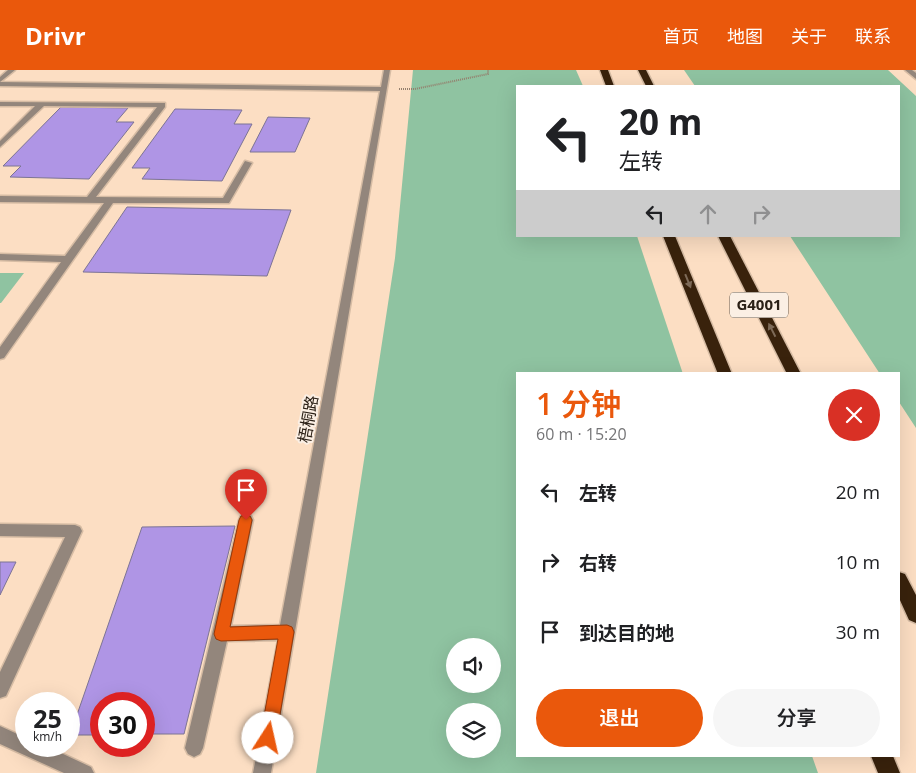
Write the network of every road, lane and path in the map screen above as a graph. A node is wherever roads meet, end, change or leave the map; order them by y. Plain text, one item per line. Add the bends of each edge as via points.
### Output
1 (12, 70) edge
2 (386, 70) edge
3 (488, 70) edge
4 (604, 70) edge
5 (642, 70) edge
6 (908, 70) edge
7 (916, 77) edge
8 (0, 80) edge
9 (0, 84) edge
10 (610, 85) edge
11 (650, 85) edge
12 (383, 89) junction
13 (0, 104) edge
14 (42, 104) junction
15 (0, 145) edge
16 (248, 163) dead end
17 (0, 199) edge
18 (89, 200) junction
19 (110, 200) junction
20 (669, 237) edge
21 (725, 237) edge
22 (0, 257) edge
23 (69, 259) junction
24 (0, 355) edge
25 (725, 372) edge
26 (793, 372) edge
27 (246, 520) dead end
28 (0, 530) edge
29 (900, 582) edge
30 (916, 614) edge
31 (287, 632) junction
32 (221, 634) junction
33 (0, 690) edge
34 (0, 735) edge
35 (194, 748) dead end
36 (882, 757) edge
37 (85, 773) edge
38 (262, 773) edge
39 (889, 773) edge

1 - 8 street
2 - 12 street, 梧桐路
3 - 12 path via 488,74 415,89
4 - 10 highway
5 - 11 highway
6 - 7 street
9 - 12 street
12 - 31 street, 梧桐路
13 - 14 street
14 - 15 street
14 - 18 street via 162,105
16 - 19 street via 226,201
17 - 18 street
18 - 19 street
19 - 23 street
20 -> 25 highway
26 -> 21 highway, G4001
22 - 23 street
23 - 24 street
27 - 32 street
28 - 33 street via 75,531
29 - 30 highway
31 - 32 street
31 - 38 street, 梧桐路
32 - 35 street
34 - 37 street
36 - 39 highway

